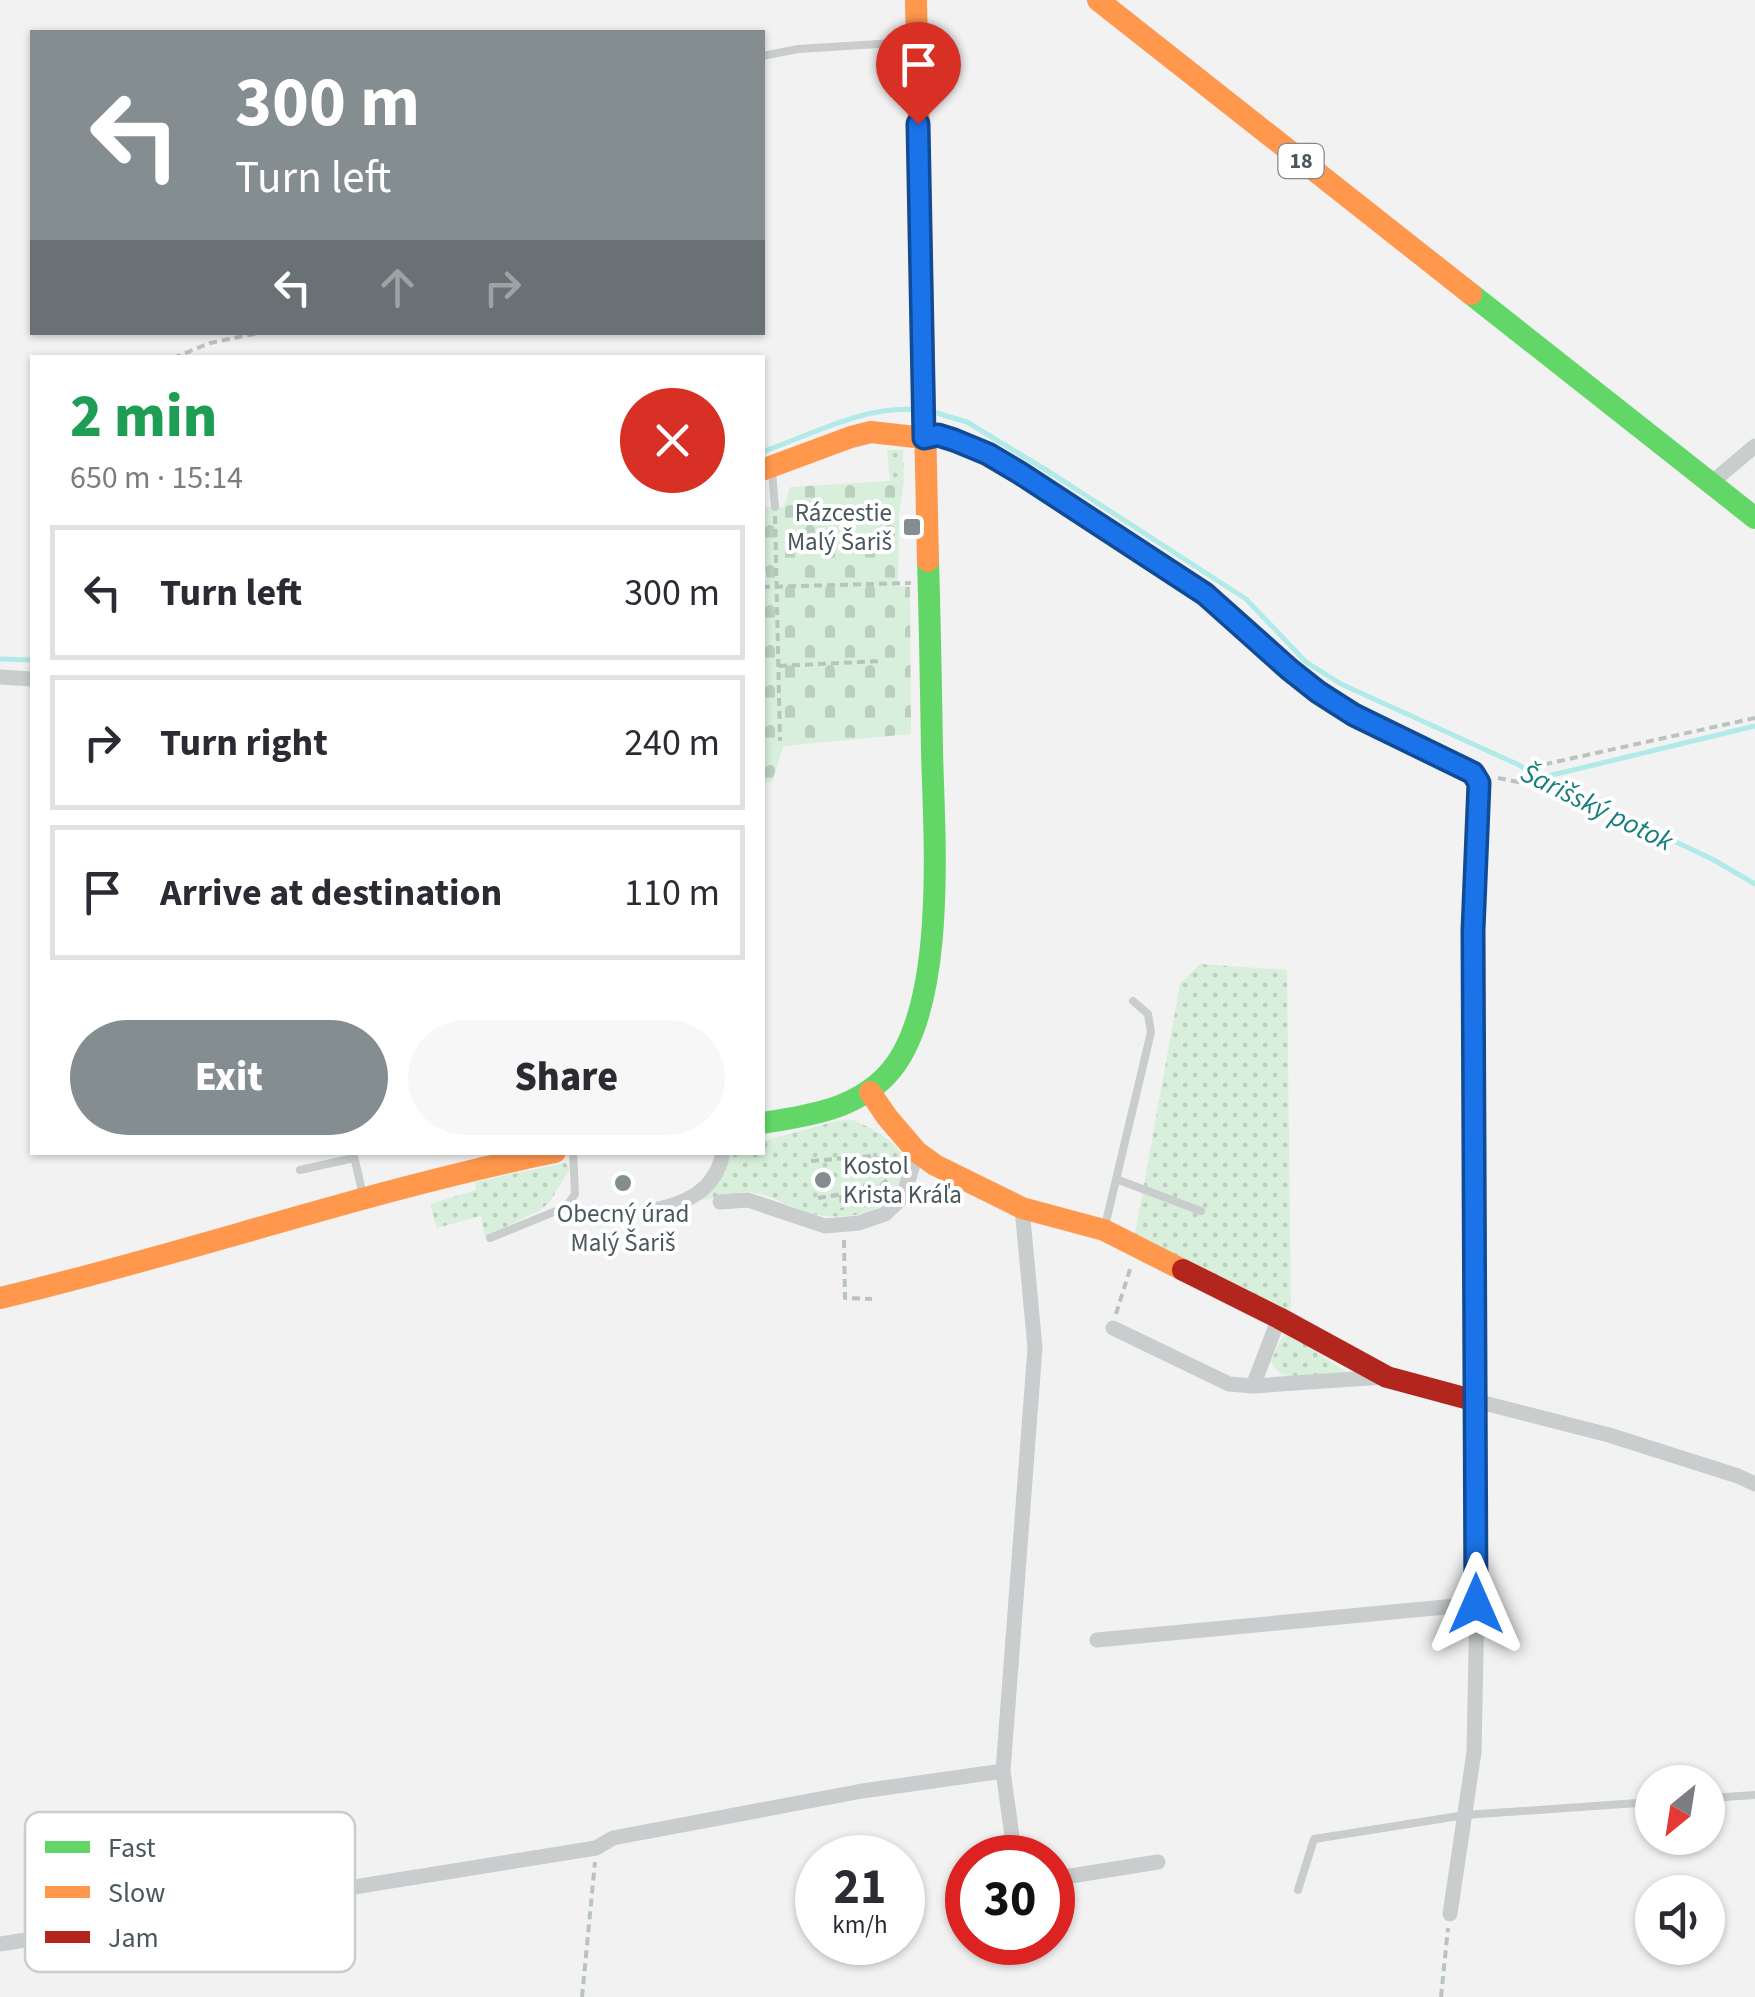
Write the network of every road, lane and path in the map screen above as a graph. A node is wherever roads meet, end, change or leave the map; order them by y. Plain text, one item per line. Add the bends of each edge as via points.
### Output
1 (916, 0) edge
2 (1098, 0) edge
3 (916, 42) junction
4 (765, 55) edge
5 (248, 335) edge
6 (180, 355) edge
7 (924, 431) junction
8 (1755, 446) edge
9 (767, 468) edge
10 (1711, 483) junction
11 (775, 506) joint
12 (1755, 518) edge
13 (915, 583) dead end
14 (777, 586) junction
15 (765, 588) edge
16 (882, 661) dead end
17 (779, 666) junction
18 (0, 677) edge
19 (30, 679) edge
20 (1755, 718) edge
21 (780, 742) dead end
22 (1473, 773) junction
23 (1133, 1001) dead end
24 (870, 1092) junction
25 (765, 1122) edge
26 (353, 1155) edge
27 (540, 1155) edge
28 (573, 1155) edge
29 (722, 1155) edge
30 (812, 1160) dead end
31 (914, 1160) junction
32 (300, 1170) dead end
33 (889, 1171) junction
34 (1116, 1179) junction
35 (841, 1195) junction
36 (818, 1198) dead end
37 (364, 1199) junction
38 (720, 1202) dead end
39 (1022, 1208) junction
40 (649, 1210) dead end
41 (1200, 1212) dead end
42 (844, 1224) junction
43 (1104, 1230) junction
44 (490, 1238) dead end
45 (1138, 1247) junction
46 (0, 1298) edge
47 (872, 1299) dead end
48 (1279, 1318) junction
49 (1113, 1328) joint
50 (1387, 1377) junction
51 (1253, 1386) junction
52 (1476, 1402) junction
53 (1755, 1484) edge
54 (1476, 1604) junction
55 (1097, 1640) dead end
56 (1003, 1771) junction
57 (1755, 1795) edge
58 (1725, 1797) edge
59 (1635, 1803) edge
60 (1465, 1814) junction
61 (1013, 1835) edge
62 (596, 1848) junction
63 (1158, 1862) dead end
64 (1075, 1875) edge
65 (355, 1887) edge
66 (1298, 1890) dead end
67 (1450, 1914) joint
68 (25, 1940) edge
69 (0, 1944) edge
70 (582, 1997) edge
71 (1441, 1997) edge

1 - 3 street
2 - 10 street, 18
3 - 4 lane
3 - 7 street
5 - 6 path
7 - 9 street via 871,432
7 - 22 street via 1020,473 1205,594 1318,692
7 - 24 street via 932,917 918,1021 902,1055
8 - 10 street
9 - 11 lane
10 - 12 street, 18
11 - 14 path
13 - 14 path
14 - 15 path
14 - 17 path
16 - 17 path
17 - 21 path
18 - 19 street
20 - 22 path via 1546,764 1518,782
22 - 52 street via 1479,783 1473,930
23 - 34 lane via 1148,1014 1151,1032
24 - 25 street
24 - 31 street
26 - 32 lane
26 - 37 lane
27 - 37 street
28 - 44 lane via 575,1194 566,1207
29 - 40 street via 704,1188 687,1202
30 - 33 path via 871,1156
31 - 33 path
31 - 39 street
31 - 42 street via 903,1196 885,1214
33 - 35 path via 877,1189
34 - 41 lane
34 - 43 lane
35 - 36 path
35 - 42 path
37 - 46 street
38 - 42 street via 748,1200 826,1226
39 - 43 street
39 - 56 street via 1035,1348
42 - 47 path via 846,1298
43 - 45 street
45 - 48 street
45 - 49 path
48 - 50 street
48 - 51 street
49 - 51 street via 1228,1384
50 - 51 street
50 - 52 street
52 - 53 street via 1609,1435
52 - 54 street
54 - 55 street
54 - 60 street via 1474,1752
56 - 61 street
56 - 62 street via 843,1794 613,1838
57 - 58 lane
59 - 60 lane
60 - 66 lane via 1314,1839
60 - 67 street
62 - 65 street
62 - 70 path
63 - 64 street
67 - 71 path
68 - 69 street

